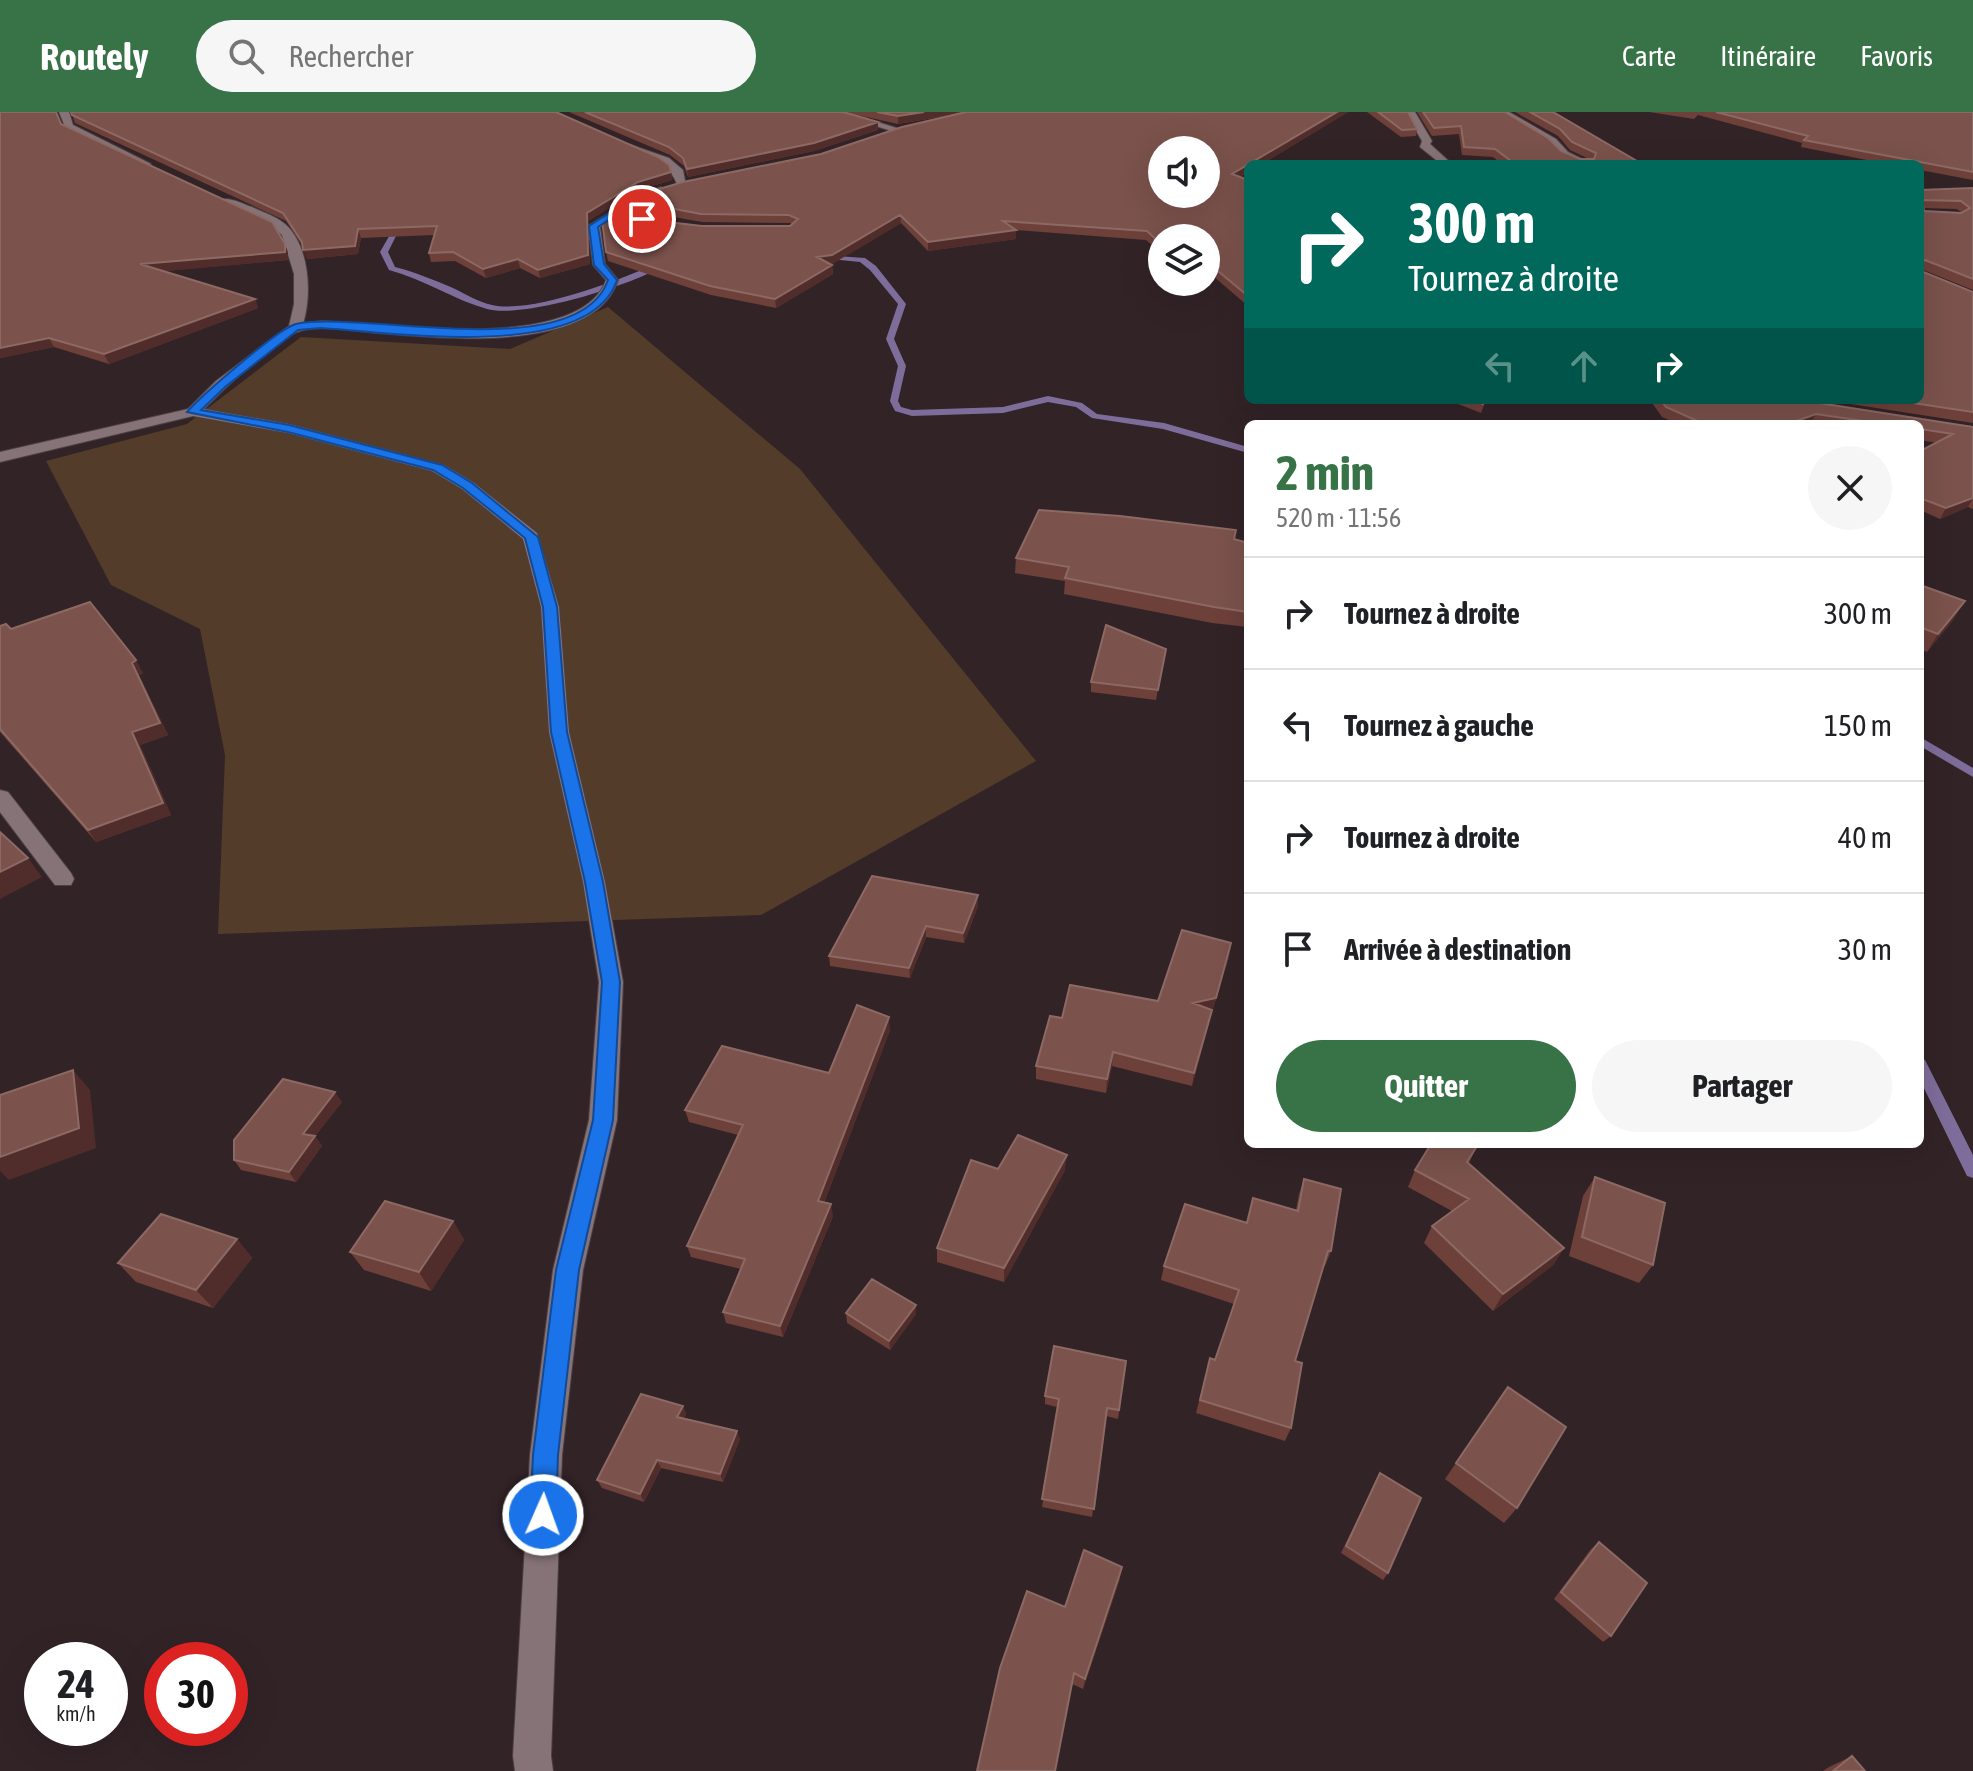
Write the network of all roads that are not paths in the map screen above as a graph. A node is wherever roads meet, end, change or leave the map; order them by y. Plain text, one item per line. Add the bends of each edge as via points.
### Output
1 (64, 112) edge
2 (835, 112) edge
3 (1410, 112) edge
4 (1502, 112) edge
5 (911, 127) edge
6 (898, 130) junction
7 (871, 139) edge
8 (623, 142) edge
9 (1442, 160) edge
10 (1578, 160) edge
11 (153, 167) edge
12 (210, 193) edge
13 (617, 211) junction
14 (632, 217) edge
15 (295, 327) junction
16 (193, 412) junction
17 (0, 457) edge
18 (0, 797) edge
19 (63, 879) dead end
20 (534, 1771) edge

1 - 11 street via 69,127
2 - 6 street
3 - 9 street via 1427,141 1424,145
4 - 10 street
5 - 6 street
6 - 7 street
8 - 13 street via 665,160 687,183 645,195
12 - 15 street via 281,226 297,252 301,315
13 - 14 street
13 - 15 street via 594,226 599,265 612,280 607,294 583,313 556,324 472,335
15 - 16 street
16 - 17 street
16 - 20 street via 289,429 438,468 531,537 550,607 559,732 611,982 603,1120 568,1270 546,1455
18 - 19 street

